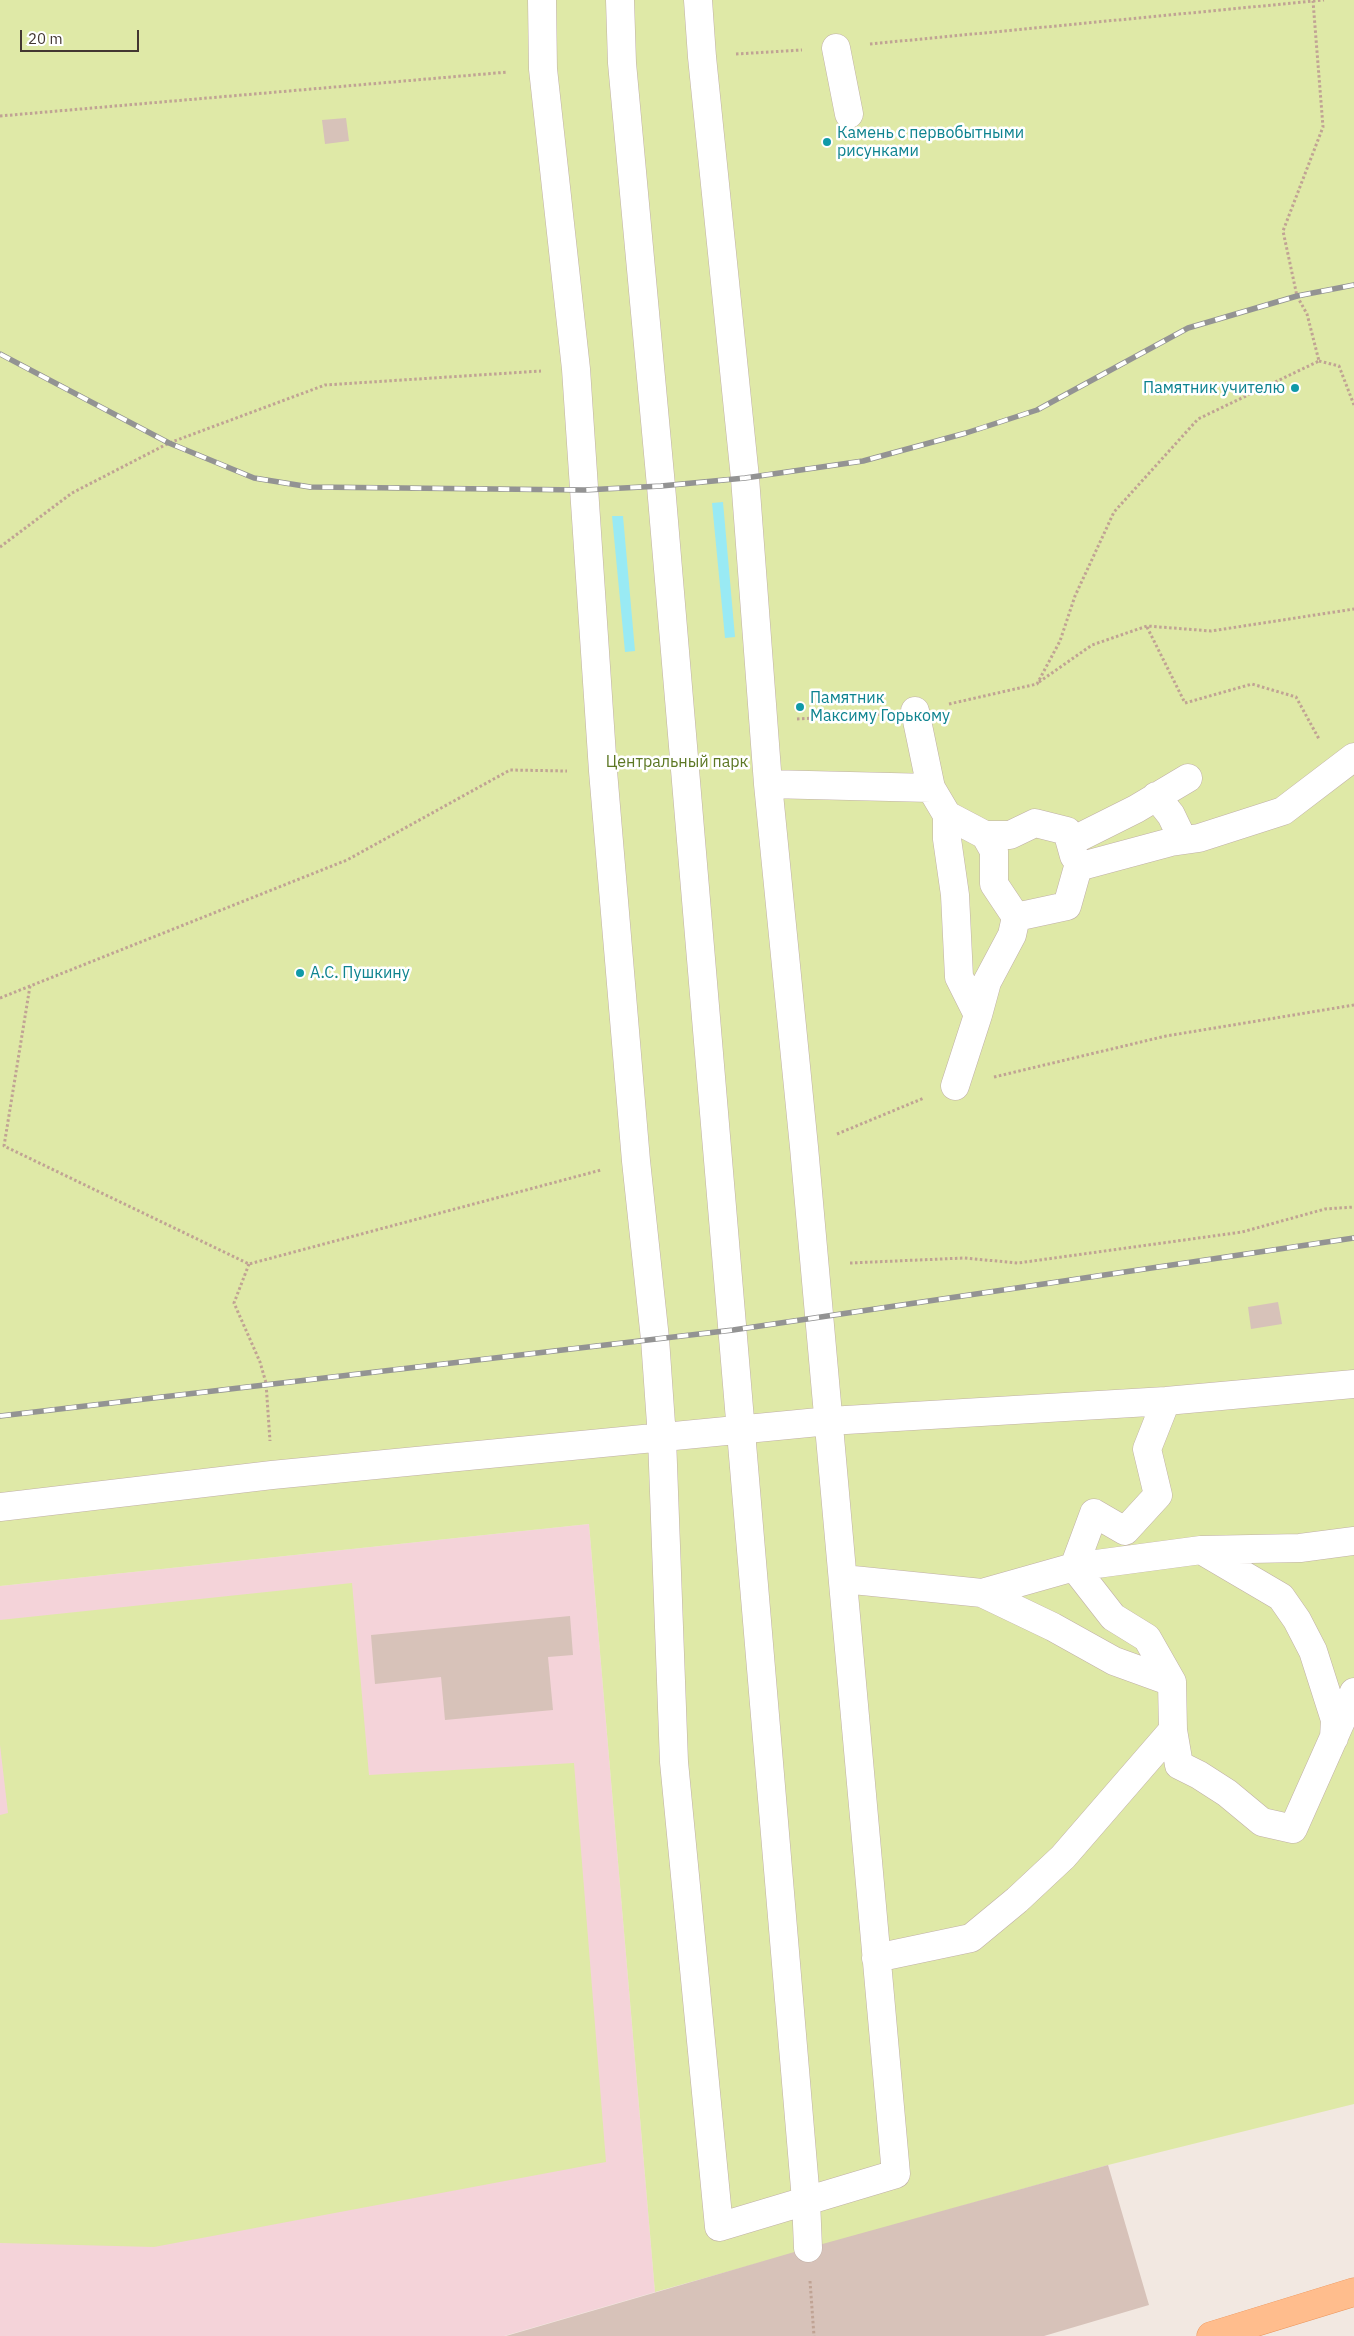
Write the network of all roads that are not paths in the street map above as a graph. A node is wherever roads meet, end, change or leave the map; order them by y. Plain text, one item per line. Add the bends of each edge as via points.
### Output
1 (542, 0) edge
2 (620, 0) edge
3 (698, 0) edge
4 (836, 48) road end
5 (849, 114) dead end
6 (915, 712) road end
7 (1354, 757) edge
8 (1188, 778) dead end
9 (768, 784) junction
10 (931, 788) junction
11 (1156, 796) junction
12 (946, 815) junction
13 (986, 835) junction
14 (1184, 840) junction
15 (1074, 854) junction
16 (1016, 917) junction
17 (978, 1015) junction
18 (955, 1086) road end
19 (1354, 1384) edge
20 (1166, 1401) junction
21 (829, 1421) junction
22 (741, 1431) junction
23 (662, 1438) junction
24 (0, 1507) edge
25 (1354, 1541) edge
26 (1201, 1550) junction
27 (1074, 1568) junction
28 (843, 1579) junction
29 (982, 1593) junction
30 (1172, 1682) junction
31 (1354, 1692) edge
32 (1173, 1730) junction
33 (1334, 1738) junction
34 (876, 1958) junction
35 (806, 2200) junction
36 (808, 2248) road end
37 (1354, 2292) edge
38 (1211, 2336) edge

1 - 23 street via 543,69 576,369 603,771
2 - 22 street via 622,63
3 - 9 street via 745,478
4 - 5 street
6 - 10 street
7 - 14 street via 1283,812
8 - 11 street
9 - 10 street
9 - 21 street
10 - 12 street
11 - 14 street
11 - 15 street
12 - 13 street
12 - 17 street via 960,977
13 - 15 street via 1010,835 1035,823 1067,831
13 - 16 street via 994,851 994,884
14 - 15 street
15 - 16 street via 1067,906
16 - 17 street via 1012,935 987,982
17 - 18 street
19 - 20 street
20 - 21 street
20 - 27 street via 1147,1449 1158,1495 1125,1531 1094,1513
21 - 22 street
21 - 28 street
22 - 23 street
22 - 35 street
23 - 24 street via 272,1475
23 - 35 street via 674,1762 719,2228
25 - 26 street via 1300,1548
26 - 27 street
26 - 33 street via 1281,1597 1313,1651 1335,1720
27 - 29 street
27 - 30 street via 1113,1617 1147,1638
28 - 29 street
28 - 34 street
29 - 30 street via 1114,1661
30 - 32 street
31 - 33 street
32 - 33 street via 1179,1765 1227,1793 1262,1822 1293,1829
32 - 34 street via 1063,1857 971,1938
34 - 35 street via 896,2174
35 - 36 street
37 - 38 main road

